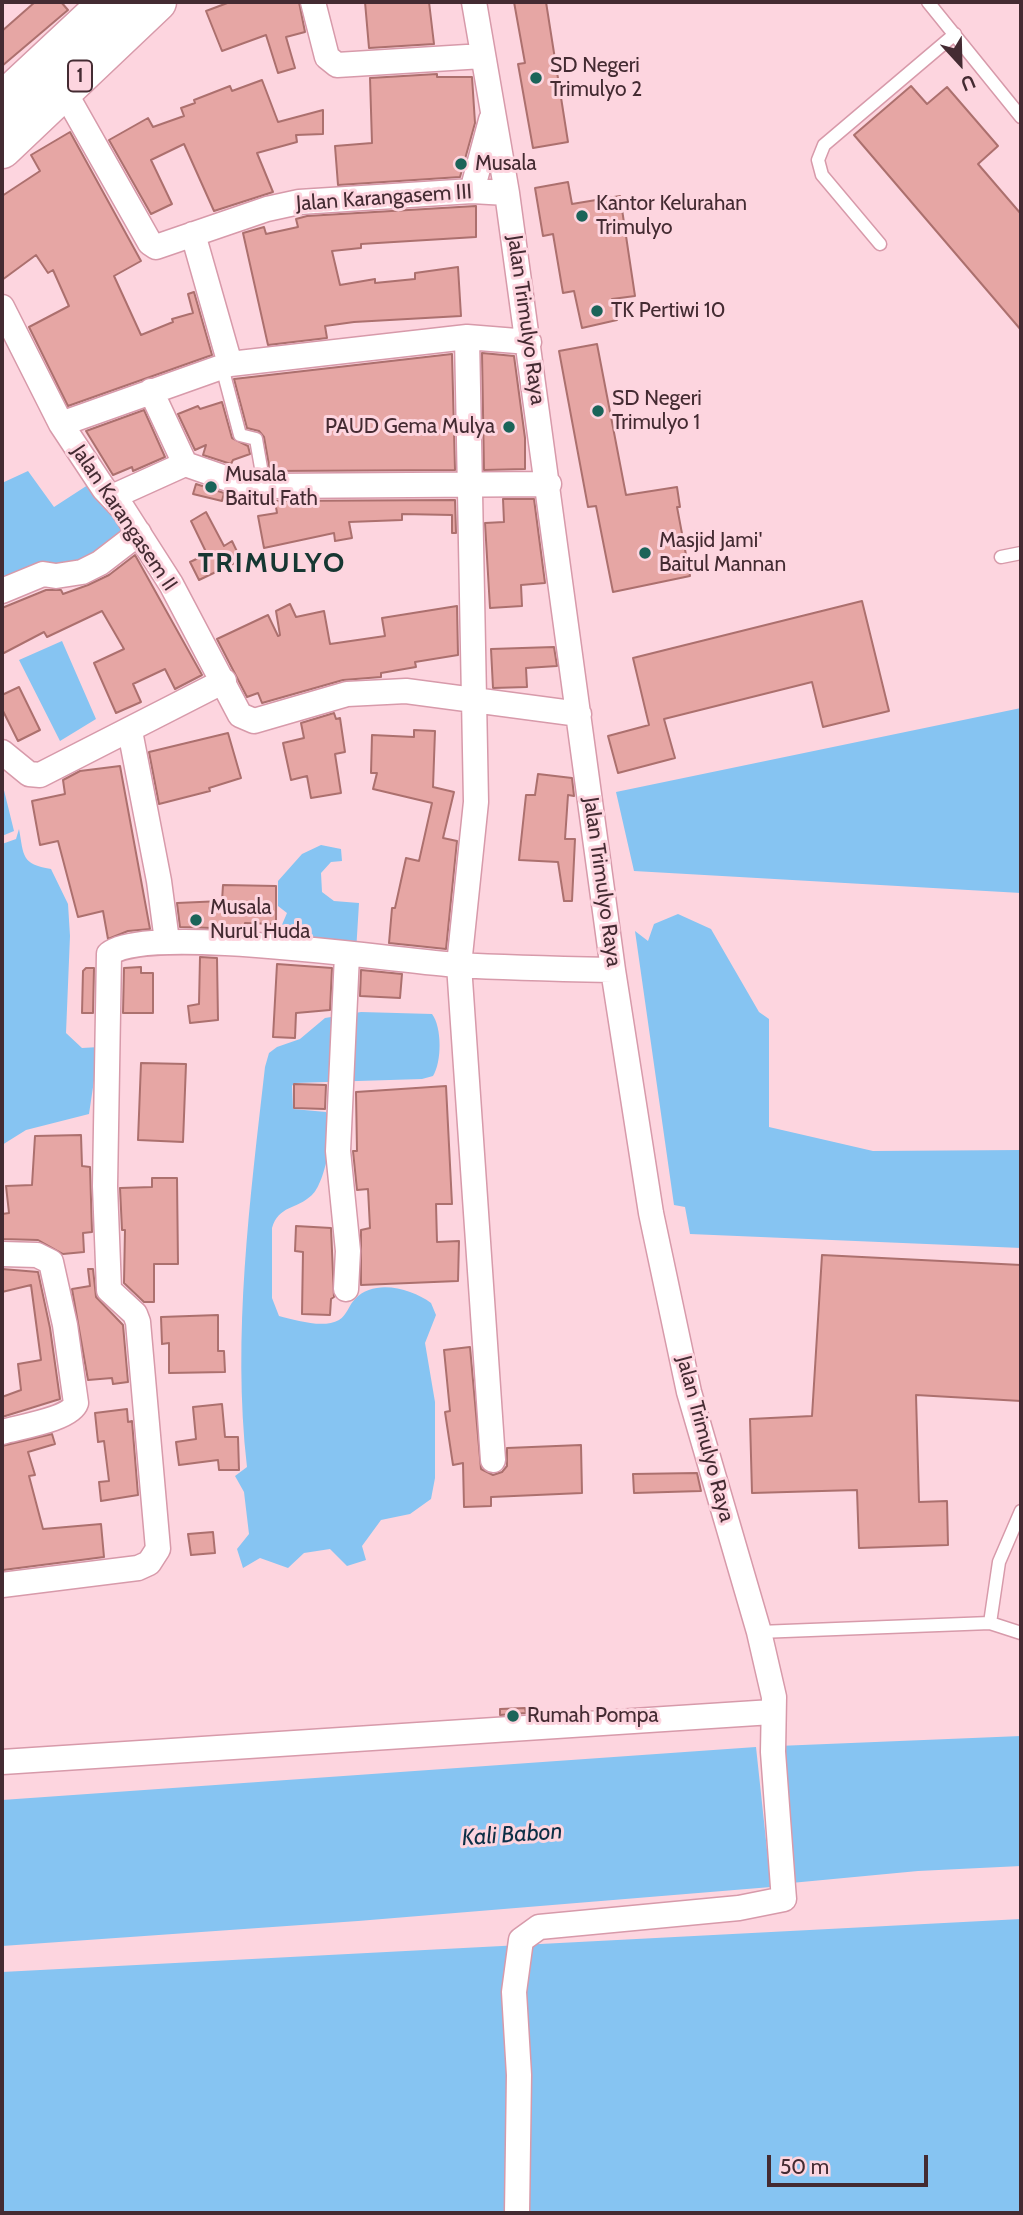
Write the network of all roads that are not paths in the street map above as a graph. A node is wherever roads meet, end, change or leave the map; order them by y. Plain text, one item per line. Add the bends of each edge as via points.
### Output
1 (109, 2) edge
2 (157, 2) edge
3 (313, 2) edge
4 (474, 2) edge
5 (928, 2) edge
6 (954, 34) junction
7 (483, 56) junction
8 (64, 92) junction
9 (2, 102) edge
10 (493, 113) junction
11 (1021, 117) edge
12 (2, 149) edge
13 (471, 191) junction
14 (507, 193) junction
15 (193, 234) junction
16 (880, 243) dead end
17 (2, 307) edge
18 (467, 337) junction
19 (529, 342) junction
20 (226, 365) junction
21 (151, 390) junction
22 (61, 424) junction
23 (185, 464) junction
24 (549, 484) junction
25 (264, 485) junction
26 (470, 485) junction
27 (112, 497) junction
28 (139, 533) junction
29 (1021, 553) edge
30 (1001, 557) dead end
31 (2, 591) edge
32 (224, 681) junction
33 (477, 700) junction
34 (579, 714) junction
35 (130, 731) junction
36 (2, 752) edge
37 (167, 941) junction
38 (347, 956) junction
39 (459, 965) junction
40 (613, 971) junction
41 (2, 1254) edge
42 (346, 1289) dead end
43 (2, 1432) edge
44 (493, 1460) dead end
45 (1021, 1511) edge
46 (2, 1584) edge
47 (990, 1623) junction
48 (759, 1632) junction
49 (1021, 1633) edge
50 (772, 1712) junction
51 (2, 1762) edge
52 (517, 2213) edge

1 - 9 highway, 1
2 - 8 highway, 1
3 - 7 street via 327,57 337,65
4 - 7 street, Jalan Trimulyo Raya
5 - 6 lane
6 - 11 lane
6 - 16 lane via 824,145 818,160 822,175
7 - 10 street, Jalan Trimulyo Raya
8 - 12 highway, 1
8 - 15 street, Jalan Karangasem III via 150,243 161,246
10 - 13 street
10 - 14 street, Jalan Trimulyo Raya
13 - 14 street, Jalan Karangasem III
13 - 15 street, Jalan Karangasem III via 299,202
14 - 19 street, Jalan Trimulyo Raya
15 - 20 street
17 - 22 street, Jalan Karangasem II
18 - 19 street
18 - 20 street
18 - 26 street
19 - 24 street, Jalan Trimulyo Raya
20 - 21 street
20 - 25 lane via 240,435 256,439
21 - 22 street
21 - 23 street
22 - 27 street, Jalan Karangasem II
23 - 25 street via 231,480
23 - 27 street
24 - 26 street
24 - 34 street, Jalan Trimulyo Raya
25 - 26 street
26 - 33 street
27 - 28 street, Jalan Karangasem II
28 - 31 street via 100,564 82,572 43,574
28 - 32 street, Jalan Karangasem II
29 - 30 lane
32 - 33 street, Jalan Karangasem II via 240,715 254,721 368,692 405,691
32 - 35 street
33 - 34 street
33 - 39 street via 476,802
34 - 40 street, Jalan Trimulyo Raya
35 - 36 street via 35,776
35 - 37 street
37 - 38 street
37 - 46 street via 117,948 106,965 104,1186 109,1290 138,1322 158,1549 149,1563 138,1568
38 - 39 street
38 - 42 street via 338,1151 348,1251
39 - 40 street
39 - 44 street
40 - 48 street, Jalan Trimulyo Raya via 651,1213 689,1392
41 - 43 street via 47,1258 53,1266 76,1403 65,1414
45 - 47 lane via 999,1562
47 - 48 lane
47 - 49 lane
48 - 50 street, Jalan Trimulyo Raya via 774,1696
50 - 51 street
50 - 52 street, Jalan Trimulyo Raya via 783,1899 739,1908 539,1927 521,1940 514,1992 519,2075

